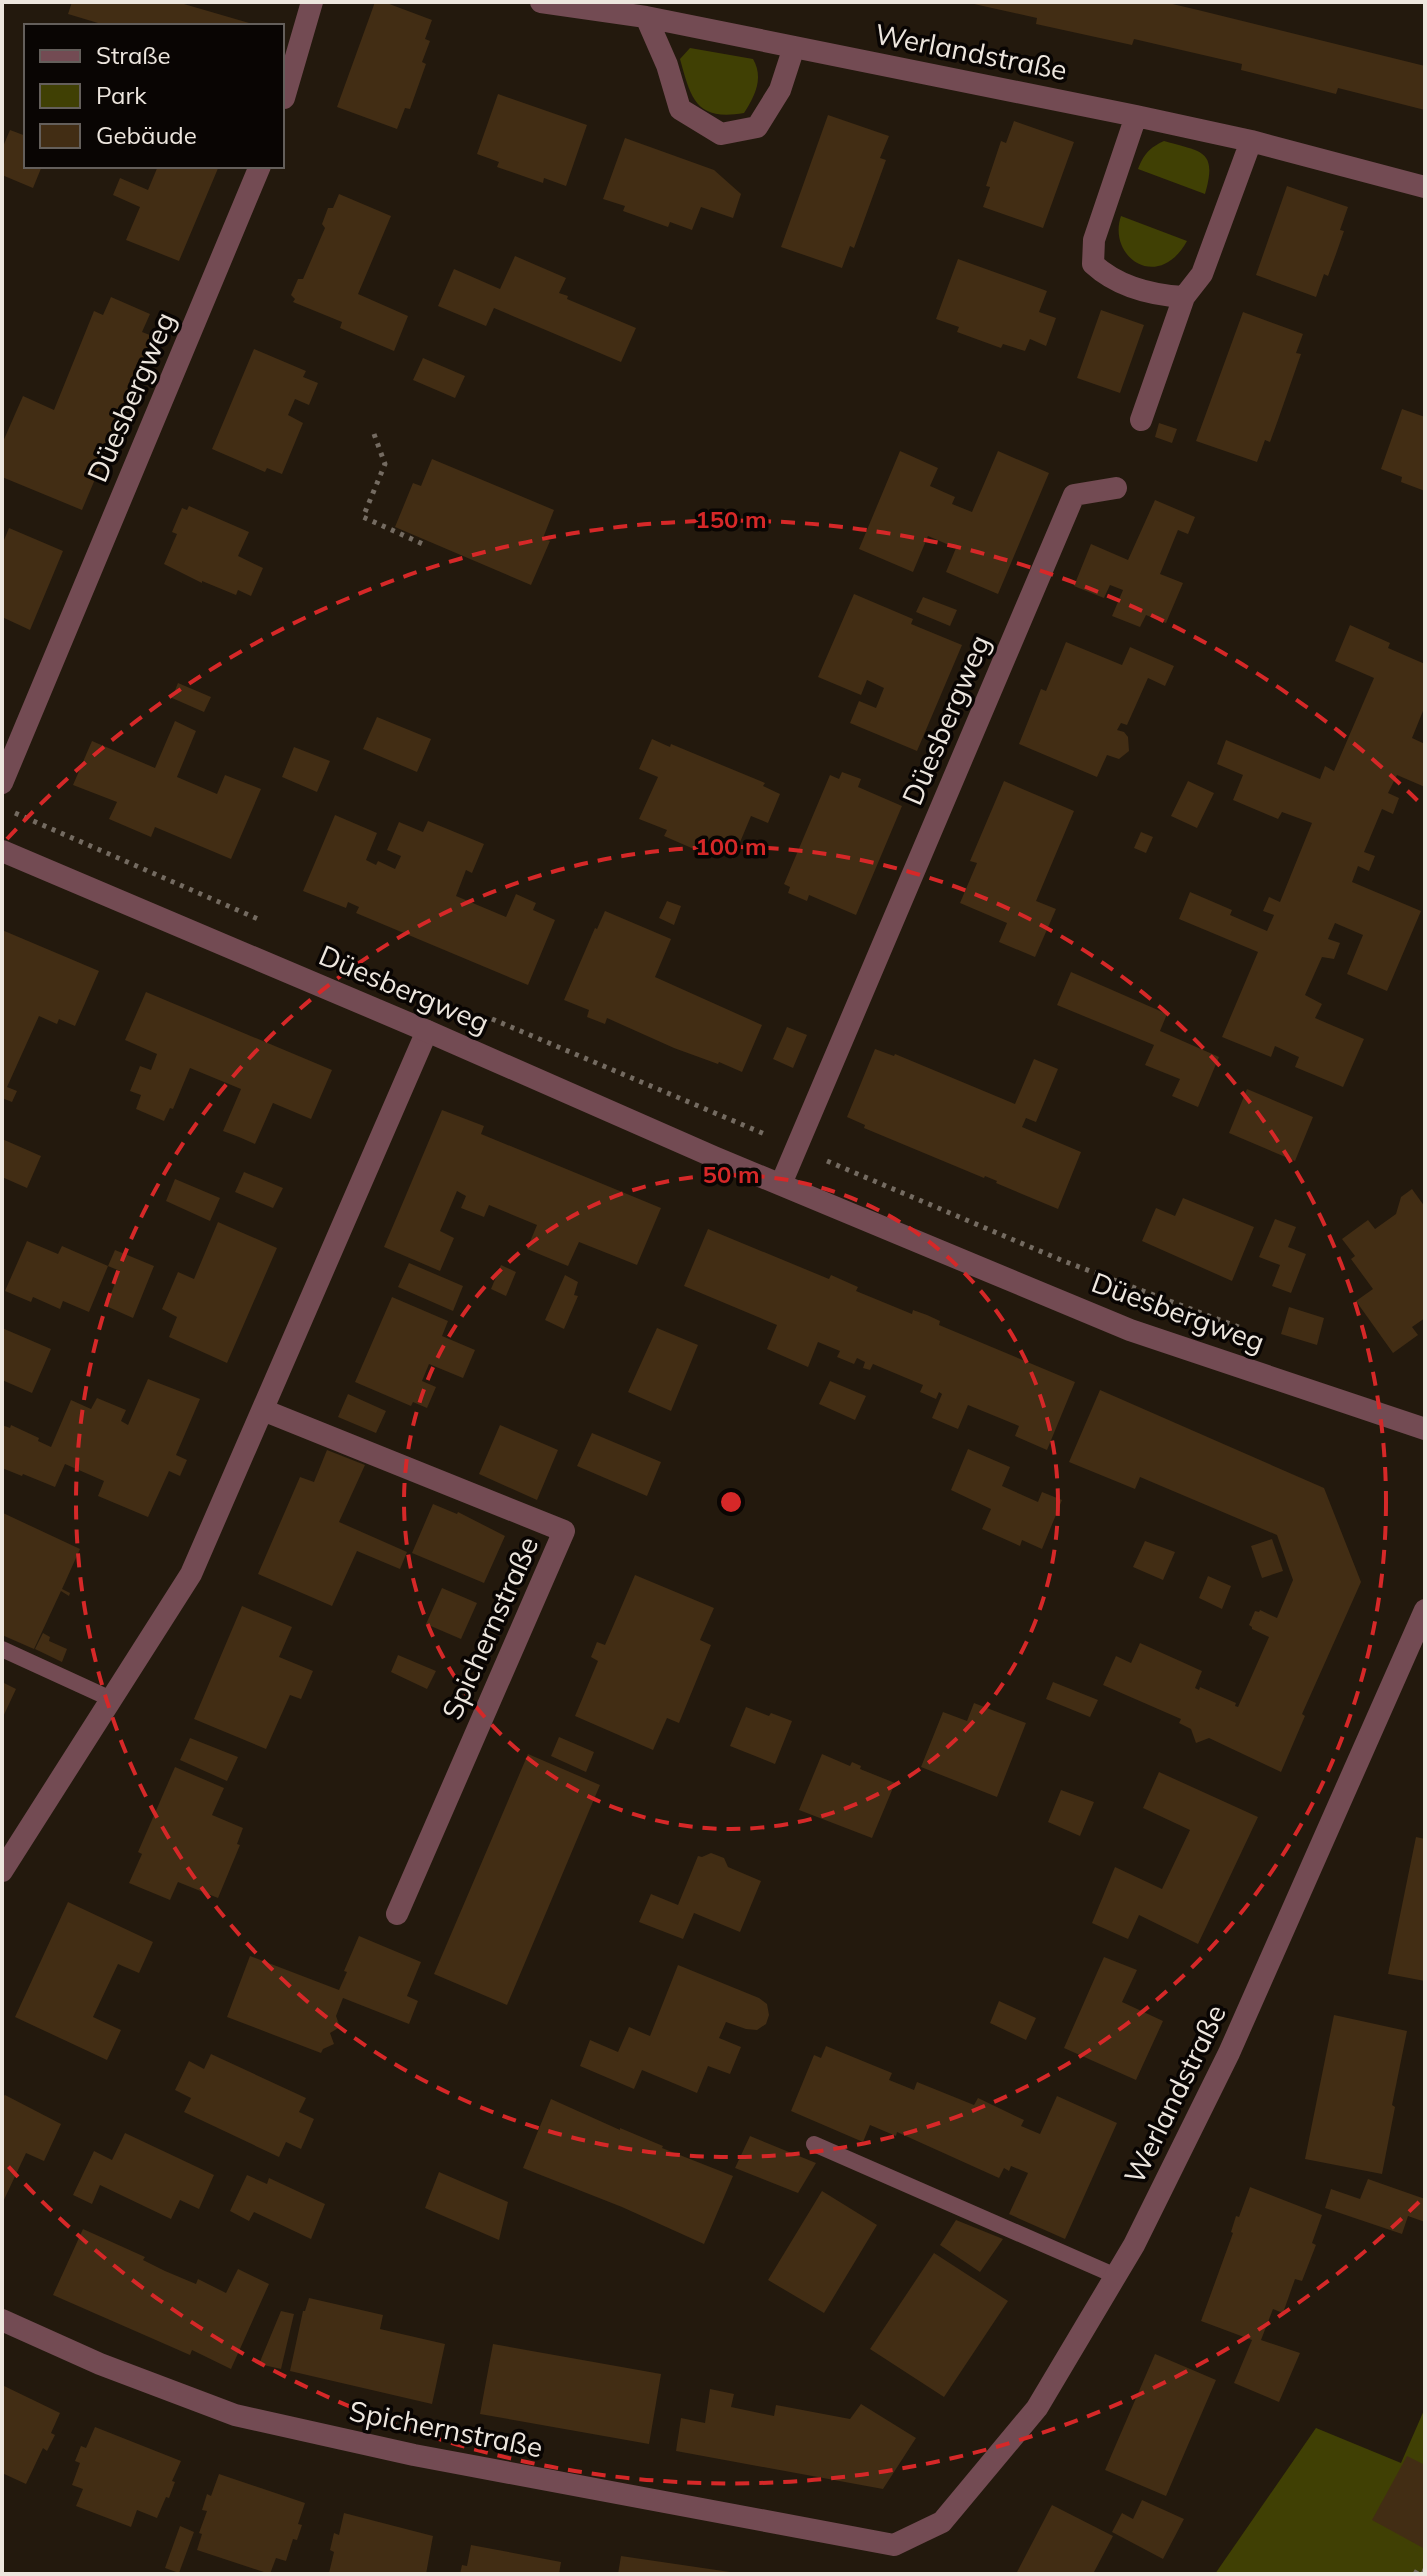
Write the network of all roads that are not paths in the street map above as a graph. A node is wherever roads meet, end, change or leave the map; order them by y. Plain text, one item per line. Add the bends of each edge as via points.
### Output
1 (312, 2) edge
2 (541, 2) edge
3 (646, 17) junction
4 (794, 47) junction
5 (284, 98) dead end
6 (1136, 116) junction
7 (1251, 141) junction
8 (259, 168) edge
9 (1425, 187) edge
10 (1184, 297) junction
11 (1141, 420) dead end
12 (1116, 488) dead end
13 (2, 783) edge
14 (2, 851) edge
15 (427, 1031) junction
16 (781, 1184) junction
17 (263, 1410) junction
18 (1425, 1429) edge
19 (1425, 1610) edge
20 (2, 1649) edge
21 (111, 1699) junction
22 (2, 1871) edge
23 (397, 1914) dead end
24 (814, 2144) dead end
25 (1116, 2276) junction
26 (2, 2320) edge
27 (894, 2545) joint

1 - 5 street
2 - 3 street, Werlandstraße
3 - 4 street, Werlandstraße
3 - 4 street via 680,109 721,134 757,127 780,90
4 - 6 street, Werlandstraße
6 - 7 street, Werlandstraße
6 - 10 street via 1094,240 1093,264 1110,279 1158,296
7 - 9 street, Werlandstraße
7 - 10 street via 1202,274
8 - 13 street, Düesbergweg
10 - 11 street
12 - 16 street, Düesbergweg via 1074,495
14 - 15 street, Düesbergweg
15 - 16 street, Düesbergweg
15 - 17 street
16 - 18 street, Düesbergweg via 1130,1330
17 - 21 street via 191,1574
17 - 23 street, Spichernstraße via 564,1531
19 - 25 street, Werlandstraße via 1229,2053
20 - 21 lane
21 - 22 street
24 - 25 lane
25 - 27 street, Werlandstraße via 1037,2408 942,2522
26 - 27 street, Spichernstraße via 235,2415 414,2455

